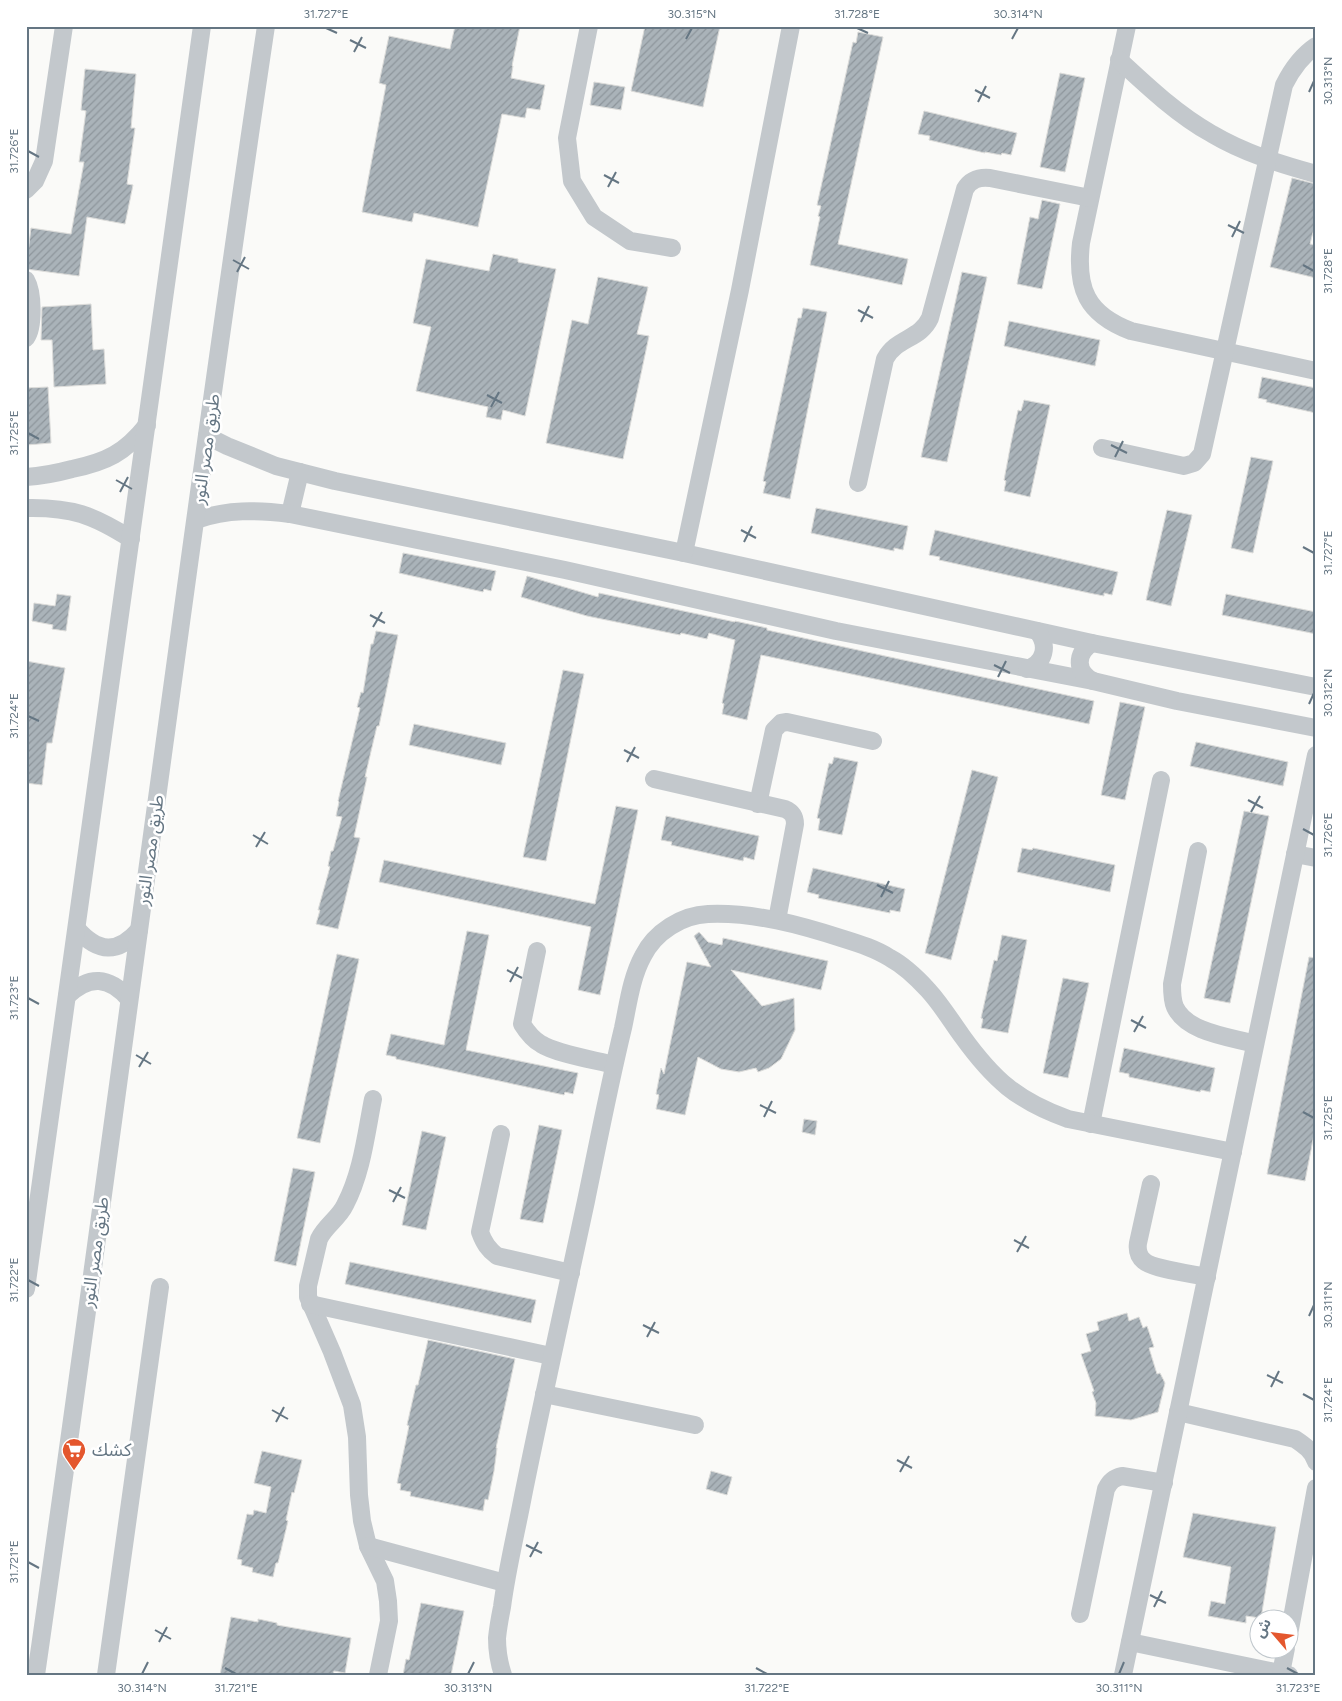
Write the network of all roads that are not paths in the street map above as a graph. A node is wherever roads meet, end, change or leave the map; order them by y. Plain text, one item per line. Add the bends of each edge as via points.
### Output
1 (64, 26) edge
2 (202, 26) edge
3 (266, 26) edge
4 (589, 26) edge
5 (791, 26) edge
6 (1126, 26) edge
7 (1316, 46) edge
8 (1119, 60) junction
9 (1266, 159) junction
10 (1316, 174) edge
11 (26, 190) edge
12 (1090, 198) junction
13 (672, 248) dead end
14 (26, 280) edge
15 (26, 338) edge
16 (1224, 352) junction
17 (1316, 371) edge
18 (147, 425) junction
19 (207, 436) junction
20 (1102, 448) dead end
21 (300, 472) junction
22 (26, 477) edge
23 (858, 483) dead end
24 (26, 508) edge
25 (290, 514) junction
26 (196, 520) junction
27 (131, 539) junction
28 (684, 554) junction
29 (1037, 631) junction
30 (1092, 643) junction
31 (1028, 669) junction
32 (1093, 681) junction
33 (1316, 687) edge
34 (1316, 728) edge
35 (873, 741) dead end
36 (1316, 755) edge
37 (654, 779) dead end
38 (1161, 780) dead end
39 (758, 804) junction
40 (1198, 851) dead end
41 (1295, 854) junction
42 (1316, 858) edge
43 (776, 920) junction
44 (77, 929) junction
45 (139, 930) junction
46 (537, 951) dead end
47 (67, 996) junction
48 (129, 999) junction
49 (1255, 1044) junction
50 (614, 1065) junction
51 (373, 1099) dead end
52 (1091, 1124) junction
53 (501, 1134) dead end
54 (1233, 1152) junction
55 (1151, 1184) dead end
56 (571, 1273) junction
57 (1207, 1277) junction
58 (160, 1287) dead end
59 (26, 1289) edge
60 (310, 1304) junction
61 (551, 1356) junction
62 (544, 1394) junction
63 (1178, 1412) junction
64 (695, 1425) dead end
65 (1316, 1462) edge
66 (1164, 1483) junction
67 (1315, 1496) edge
68 (368, 1546) junction
69 (505, 1583) junction
70 (1294, 1608) edge
71 (1080, 1614) dead end
72 (1130, 1642) junction
73 (1286, 1658) edge
74 (1224, 1668) edge
75 (1257, 1671) edge
76 (1285, 1674) edge
77 (36, 1675) edge
78 (106, 1675) edge
79 (378, 1675) edge
80 (503, 1675) edge
81 (1123, 1675) edge

1 - 11 street via 44,161 35,181
2 - 18 street
3 - 19 street, طريق مصر النور
4 - 13 street via 567,138 572,181 594,217 630,241
5 - 28 street
6 - 8 street
7 - 9 street via 1294,67 1284,85
8 - 9 street via 1164,100 1212,134
8 - 12 street
9 - 10 street
9 - 16 street
12 - 16 street via 1079,263 1087,298 1099,313 1113,324 1131,331
12 - 23 street via 990,178 978,178 968,184 927,324 896,344 885,360
14 - 15 street via 31,293 31,326
16 - 17 street
16 - 20 street via 1204,449 1194,463 1184,466
18 - 22 street via 110,458 95,464
18 - 27 street
19 - 21 street via 260,460
19 - 26 street, طريق مصر النور
21 - 25 street
21 - 28 street
24 - 27 street via 67,510 86,515 105,522
25 - 26 street via 234,511
25 - 31 street
26 - 45 street, طريق مصر النور
27 - 44 street
28 - 29 street
29 - 30 street
29 - 31 street via 1045,650 1039,662
30 - 32 street via 1079,659 1082,673
30 - 33 street
31 - 32 street
32 - 34 street
35 - 39 street via 781,723 774,730
36 - 41 street
37 - 39 street
38 - 52 street
39 - 43 street via 789,810 795,820
40 - 49 street via 1172,984 1175,1007 1196,1027
41 - 42 street
41 - 49 street
43 - 50 street via 707,914 670,926 654,939 636,973
43 - 52 street via 867,946 891,958 931,993 985,1068 1003,1085 1045,1111
44 - 45 street via 100,947 115,947 129,941
44 - 47 street
45 - 48 street, طريق مصر النور
46 - 50 street via 522,1024 526,1030 548,1048
47 - 48 street via 78,986 92,981 106,982 119,988
47 - 59 street
48 - 77 street, طريق مصر النور
49 - 54 street
50 - 56 street
51 - 60 street via 352,1189 345,1207 319,1239 307,1292
52 - 54 street
53 - 56 street via 480,1232 483,1242 497,1256
54 - 57 street
55 - 57 street via 1138,1254 1150,1265
56 - 61 street
57 - 63 street
58 - 78 street
60 - 61 street
60 - 68 street via 352,1405 357,1437 359,1495
61 - 62 street
62 - 64 street
62 - 69 street
63 - 65 street via 1295,1439 1307,1447
63 - 66 street
66 - 71 street via 1122,1476 1108,1484
66 - 72 street
67 - 70 street
68 - 69 street
68 - 79 street via 384,1581 388,1601 389,1621
69 - 80 street via 497,1637
72 - 74 street
72 - 81 street
73 - 76 street
74 - 75 street
75 - 76 street

